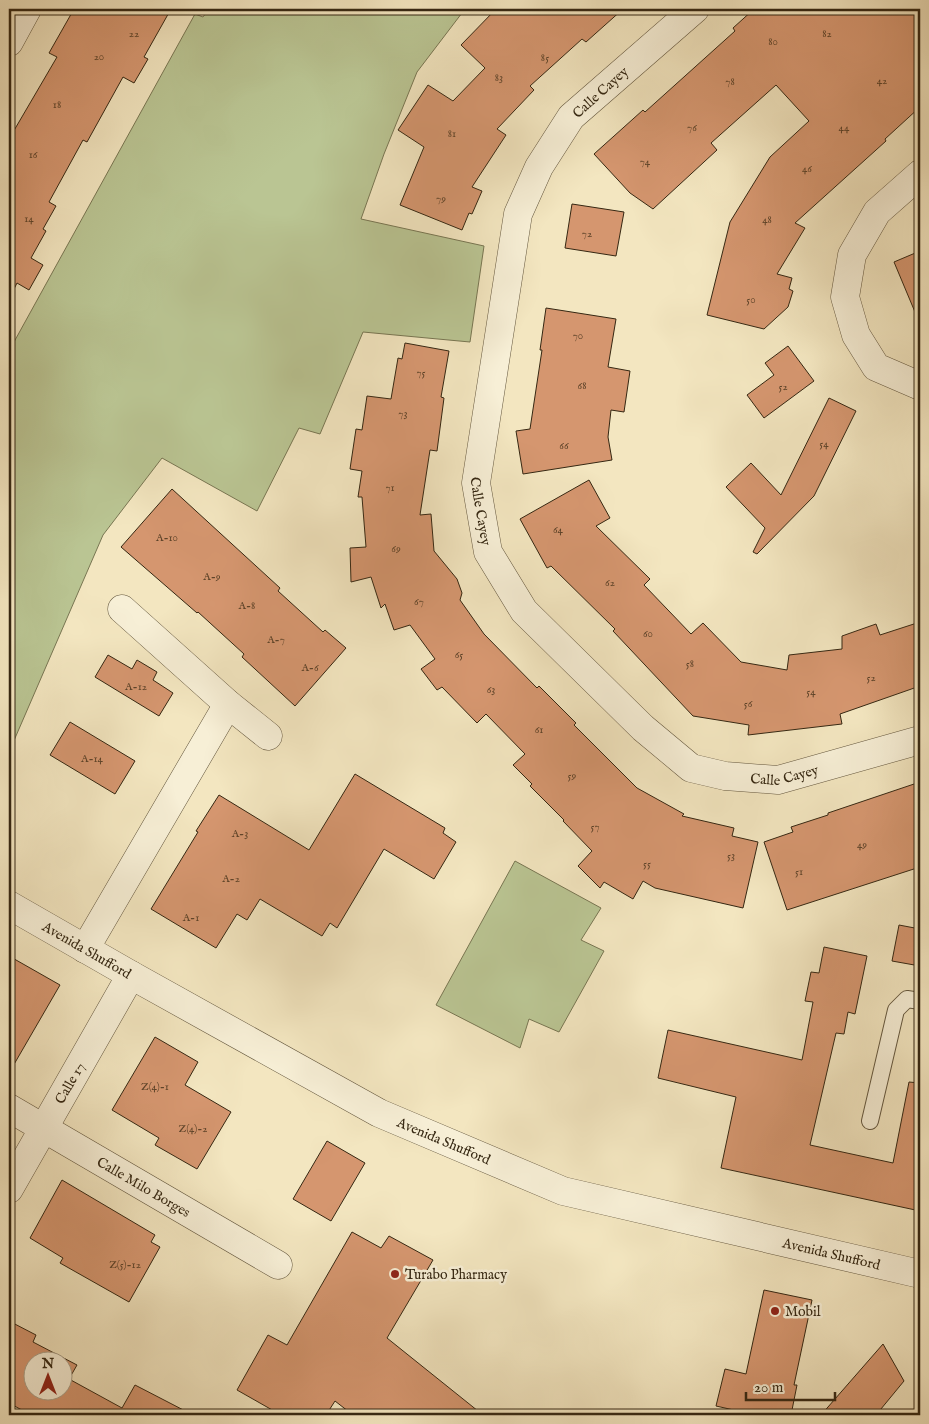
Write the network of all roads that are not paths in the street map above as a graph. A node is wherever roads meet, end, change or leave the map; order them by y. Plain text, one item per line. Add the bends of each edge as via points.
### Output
1 (28, 9) edge
2 (694, 9) edge
3 (9, 42) edge
4 (920, 174) edge
5 (920, 386) edge
6 (122, 610) dead end
7 (228, 704) junction
8 (268, 736) dead end
9 (920, 740) edge
10 (9, 905) edge
11 (85, 949) junction
12 (131, 975) junction
13 (920, 1001) edge
14 (9, 1108) edge
15 (870, 1121) dead end
16 (43, 1128) junction
17 (9, 1189) edge
18 (278, 1265) dead end
19 (920, 1274) edge

1 - 3 street
2 - 9 street, Calle Cayey via 571,117 540,167 518,214 476,483 488,552 524,611 643,728 691,768 725,776 778,780
4 - 5 street via 877,212 852,255 845,297 856,334 876,368
6 - 7 street
7 - 8 street
7 - 11 street
10 - 11 street, Avenida Shufford
11 - 12 street, Avenida Shufford
12 - 16 street, Calle 17
12 - 19 street, Avenida Shufford via 379,1112 563,1191
13 - 15 lane via 907,999 896,1010
14 - 16 street, Calle Milo Borges
16 - 17 street, Calle 17
16 - 18 street, Calle Milo Borges

